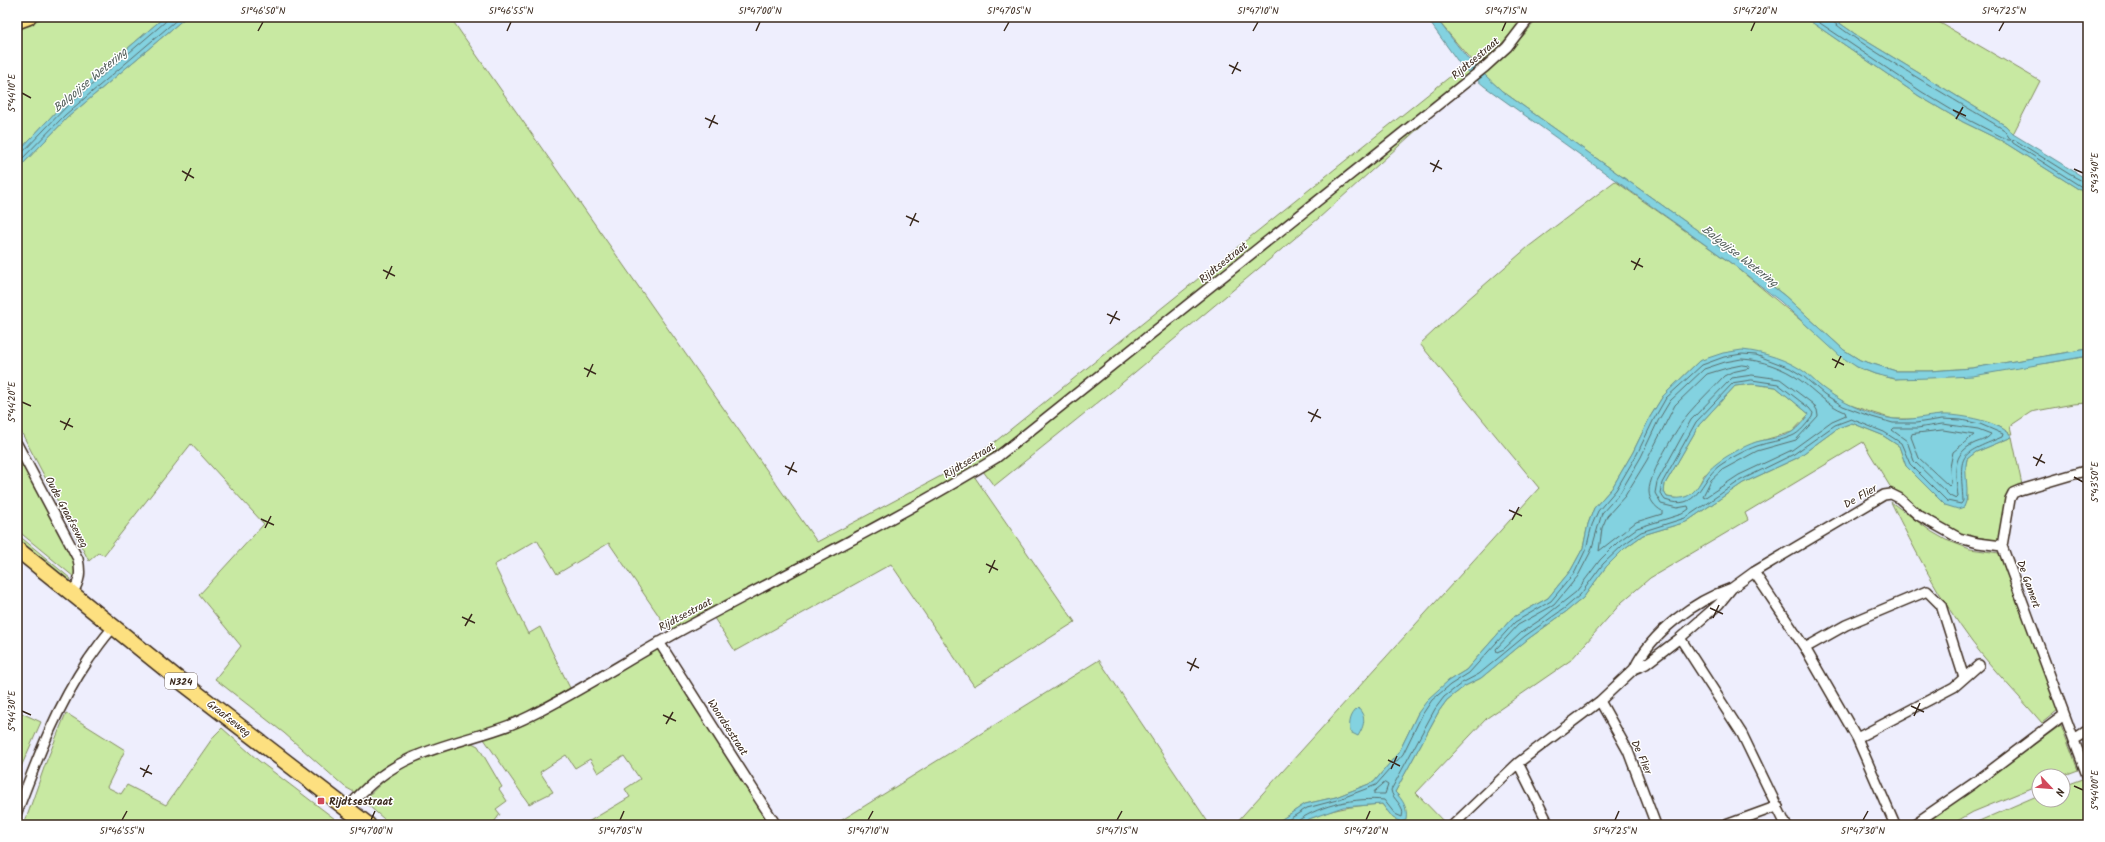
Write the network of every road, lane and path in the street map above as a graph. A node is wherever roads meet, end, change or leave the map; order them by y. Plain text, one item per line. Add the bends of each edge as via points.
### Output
1 (28, 17) edge
2 (1530, 17) edge
3 (17, 21) edge
4 (17, 444) edge
5 (2088, 470) edge
6 (2002, 546) junction
7 (17, 549) edge
8 (1754, 572) junction
9 (1732, 588) junction
10 (72, 594) junction
11 (113, 628) junction
12 (1680, 638) junction
13 (659, 642) junction
14 (1805, 648) junction
15 (1979, 665) dead end
16 (1634, 669) junction
17 (1964, 678) junction
18 (1600, 701) junction
19 (2064, 715) junction
20 (2088, 731) edge
21 (1857, 738) junction
22 (2074, 740) junction
23 (1518, 763) junction
24 (2088, 778) edge
25 (1778, 806) junction
26 (347, 809) junction
27 (17, 812) edge
28 (368, 825) edge
29 (776, 825) edge
30 (1453, 825) edge
31 (1549, 825) edge
32 (1656, 825) edge
33 (1726, 825) edge
34 (1786, 825) edge
35 (1895, 825) edge
36 (1913, 825) edge

1 - 3 main road
2 - 13 street, Rijdtsestraat via 1507,47 1469,80 996,458 929,497
4 - 10 street, Oude Graafseweg via 78,559 79,583
5 - 6 street, De Gamert via 2013,493
6 - 8 street, De Flier via 1959,538 1918,515 1892,494 1884,495
6 - 19 street, De Gamert
7 - 10 main road, Graafseweg / N324
8 - 9 street, De Flier
8 - 14 street
9 - 12 street, De Flier via 1719,604
9 - 16 street, De Flier via 1713,595 1673,620 1639,659
10 - 11 main road, Graafseweg / N324
11 - 26 main road, Graafseweg / N324
11 - 27 street via 62,702
12 - 16 street, De Flier via 1646,664
12 - 25 street via 1742,734
13 - 26 street, Rijdtsestraat via 530,716 489,734 429,751 399,764 361,793
13 - 29 street, Woordsestraat
14 - 17 street via 1846,625 1928,591 1941,605
14 - 21 street
15 - 17 street
16 - 18 street, De Flier
17 - 21 street via 1954,687
18 - 23 street, De Flier
18 - 32 street, De Flier via 1628,751
19 - 22 street, De Gamert
19 - 36 street
20 - 22 street
21 - 35 street
22 - 24 street, De Gamert
23 - 30 street, De Flier
23 - 31 street
25 - 33 street
25 - 34 street
26 - 28 main road, Graafseweg / N324

